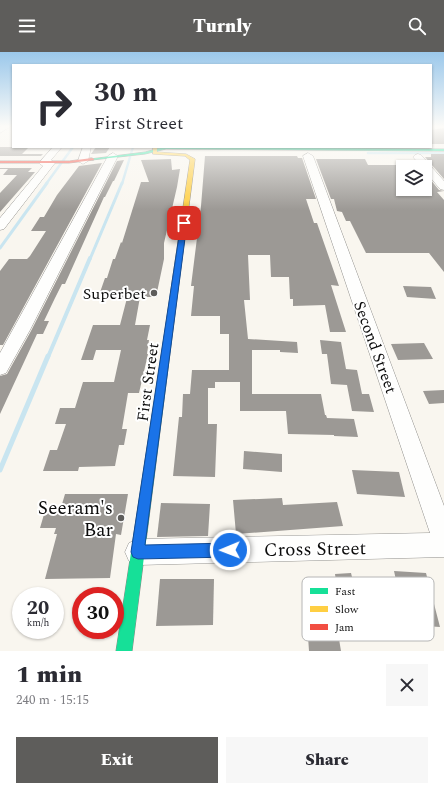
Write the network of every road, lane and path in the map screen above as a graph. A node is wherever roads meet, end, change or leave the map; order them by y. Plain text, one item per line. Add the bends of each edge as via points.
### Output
1 (55, 154) edge
2 (85, 154) edge
3 (130, 154) edge
4 (158, 154) edge
5 (118, 155) junction
6 (308, 156) dead end
7 (418, 157) dead end
8 (83, 160) junction
9 (0, 162) edge
10 (51, 163) junction
11 (444, 187) edge
12 (0, 226) edge
13 (0, 368) edge
14 (444, 539) edge
15 (444, 545) edge
16 (138, 552) junction
17 (124, 651) edge

1 - 10 street
2 - 8 street
3 - 5 street
4 - 16 street, First Street via 193,159
5 - 8 street
5 - 13 street
6 - 14 street, Second Street
7 - 11 street
8 - 10 street
9 - 10 street
10 - 12 street
15 - 16 street, Cross Street
16 - 17 street, First Street

